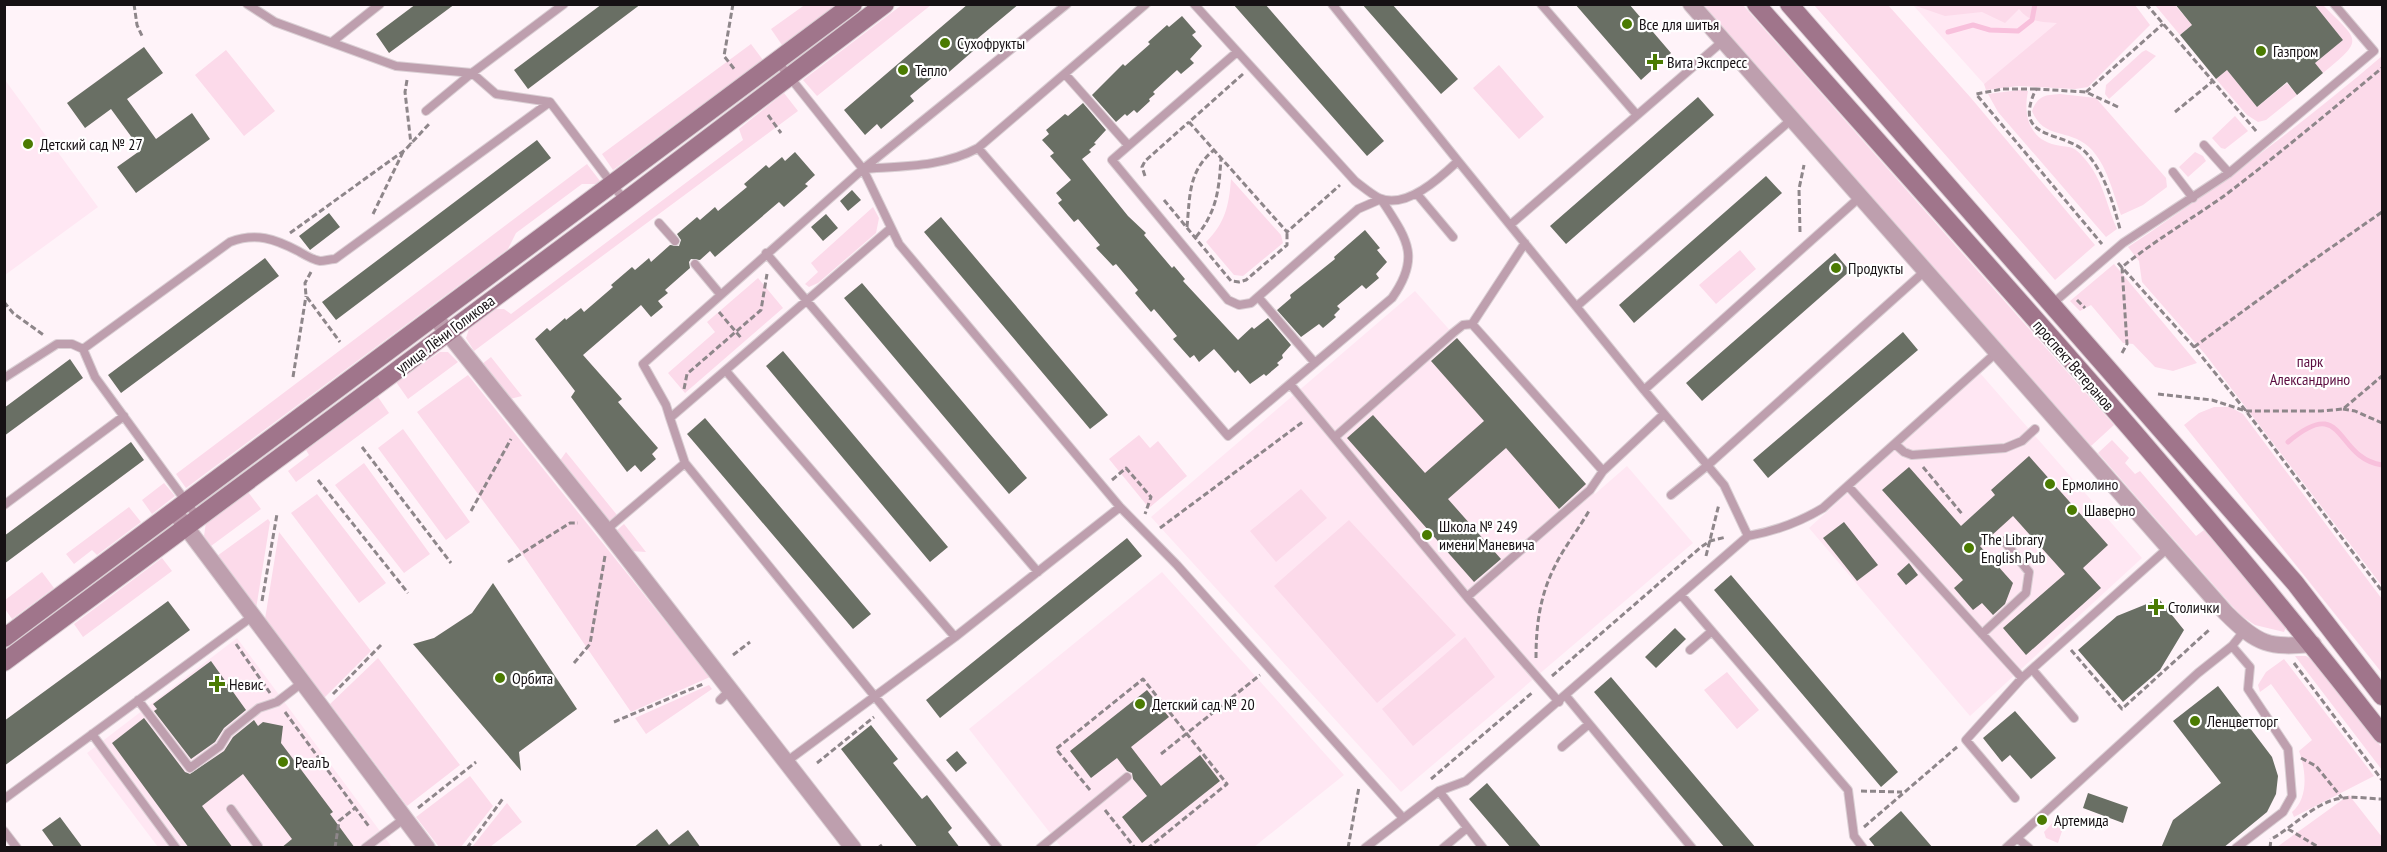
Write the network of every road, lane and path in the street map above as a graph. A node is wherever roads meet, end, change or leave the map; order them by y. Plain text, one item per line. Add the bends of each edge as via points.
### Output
1 (134, 4) edge
2 (247, 4) edge
3 (380, 4) edge
4 (564, 4) edge
5 (733, 4) edge
6 (853, 4) edge
7 (885, 4) edge
8 (1067, 4) edge
9 (1146, 4) edge
10 (1194, 4) edge
11 (1332, 4) edge
12 (1541, 4) edge
13 (1690, 4) edge
14 (1756, 4) edge
15 (1789, 4) edge
16 (2146, 4) edge
17 (2334, 4) edge
18 (2163, 24) junction
19 (143, 38) dead end
20 (1723, 41) junction
21 (332, 42) junction
22 (1237, 51) junction
23 (777, 61) junction
24 (409, 67) junction
25 (1251, 67) junction
26 (736, 71) dead end
27 (472, 73) junction
28 (1065, 74) junction
29 (789, 77) junction
30 (2213, 81) junction
31 (2036, 89) junction
32 (2086, 92) junction
33 (550, 102) junction
34 (2118, 107) dead end
35 (764, 110) dead end
36 (426, 111) joint
37 (2175, 112) dead end
38 (1637, 115) junction
39 (1792, 119) junction
40 (1189, 122) junction
41 (782, 133) dead end
42 (2267, 143) junction
43 (411, 144) junction
44 (1128, 145) junction
45 (2204, 145) dead end
46 (978, 148) junction
47 (405, 150) junction
48 (1214, 150) junction
49 (1221, 158) junction
50 (1458, 160) junction
51 (1804, 165) dead end
52 (863, 169) junction
53 (2173, 172) dead end
54 (2229, 173) junction
55 (1351, 176) junction
56 (1150, 183) dead end
57 (612, 184) junction
58 (1157, 191) dead end
59 (1417, 194) junction
60 (1860, 197) junction
61 (2193, 198) junction
62 (1381, 199) junction
63 (625, 201) junction
64 (2382, 212) edge
65 (659, 223) dead end
66 (1510, 225) junction
67 (1187, 227) junction
68 (891, 228) junction
69 (2121, 230) dead end
70 (1287, 232) junction
71 (1453, 237) dead end
72 (1196, 238) junction
73 (360, 240) junction
74 (279, 241) junction
75 (675, 241) dead end
76 (1525, 243) junction
77 (2102, 244) dead end
78 (1802, 249) junction
79 (768, 255) junction
80 (321, 261) junction
81 (2116, 261) dead end
82 (695, 264) dead end
83 (2122, 267) junction
84 (1925, 271) junction
85 (720, 294) junction
86 (306, 296) junction
87 (1258, 298) junction
88 (807, 301) junction
89 (4, 302) edge
90 (711, 302) junction
91 (2052, 304) junction
92 (1577, 306) junction
93 (435, 317) junction
94 (1472, 324) junction
95 (736, 332) junction
96 (448, 333) junction
97 (340, 342) dead end
98 (57, 345) junction
99 (2194, 347) junction
100 (83, 349) junction
101 (751, 350) junction
102 (1997, 352) junction
103 (2122, 353) dead end
104 (1315, 363) junction
105 (370, 365) junction
106 (726, 371) junction
107 (2382, 375) edge
108 (293, 377) dead end
109 (4, 378) edge
110 (382, 381) junction
111 (1290, 384) junction
112 (1644, 390) junction
113 (2158, 394) dead end
114 (681, 408) junction
115 (2343, 409) junction
116 (2246, 411) junction
117 (1315, 413) junction
118 (1664, 414) junction
119 (124, 416) junction
120 (670, 418) junction
121 (520, 423) junction
122 (2382, 423) edge
123 (2036, 429) dead end
124 (1335, 437) junction
125 (1895, 444) junction
126 (362, 447) dead end
127 (1912, 455) junction
128 (238, 463) junction
129 (685, 463) junction
130 (1708, 465) junction
131 (1603, 471) junction
132 (250, 479) junction
133 (318, 480) dead end
134 (1724, 485) junction
135 (1848, 486) junction
136 (1104, 487) junction
137 (1590, 490) junction
138 (1671, 495) dead end
139 (4, 505) edge
140 (180, 507) junction
141 (1120, 507) junction
142 (471, 511) dead end
143 (277, 514) dead end
144 (1963, 515) dead end
145 (192, 523) junction
146 (602, 525) junction
147 (1140, 528) junction
148 (1149, 536) junction
149 (1732, 536) dead end
150 (1748, 536) junction
151 (1710, 541) junction
152 (2004, 542) dead end
153 (2169, 547) junction
154 (451, 562) dead end
155 (508, 562) dead end
156 (1038, 572) junction
157 (1701, 575) junction
158 (2382, 591) edge
159 (408, 593) dead end
160 (1682, 595) junction
161 (1467, 597) junction
162 (256, 620) junction
163 (7, 630) edge
164 (2209, 630) dead end
165 (1712, 631) junction
166 (2244, 631) junction
167 (231, 632) junction
168 (1982, 634) junction
169 (955, 637) junction
170 (750, 642) dead end
171 (2313, 644) junction
172 (381, 645) dead end
173 (2068, 646) dead end
174 (2232, 646) junction
175 (2282, 647) junction
176 (24, 648) junction
177 (1690, 650) dead end
178 (734, 655) dead end
179 (4, 662) edge
180 (574, 663) dead end
181 (2032, 669) junction
182 (1257, 678) dead end
183 (2022, 678) junction
184 (1540, 681) junction
185 (303, 682) junction
186 (705, 683) dead end
187 (2382, 696) edge
188 (873, 697) junction
189 (1563, 699) junction
190 (138, 700) junction
191 (277, 702) junction
192 (321, 706) junction
193 (884, 710) junction
194 (2074, 718) dead end
195 (614, 722) dead end
196 (1589, 724) junction
197 (92, 734) junction
198 (1187, 734) junction
199 (2382, 734) edge
200 (1966, 740) junction
201 (1562, 747) dead end
202 (1161, 754) dead end
203 (2289, 754) junction
204 (476, 762) dead end
205 (786, 762) junction
206 (817, 763) dead end
207 (1127, 777) dead end
208 (1360, 780) dead end
209 (1430, 780) dead end
210 (2382, 780) edge
211 (1848, 790) junction
212 (1439, 791) junction
213 (1904, 792) junction
214 (504, 797) dead end
215 (2015, 798) dead end
216 (2342, 798) junction
217 (4, 799) edge
218 (2382, 799) edge
219 (1098, 801) junction
220 (355, 808) junction
221 (231, 809) dead end
222 (405, 818) junction
223 (1403, 818) junction
224 (1467, 828) junction
225 (2288, 830) junction
226 (4, 831) edge
227 (1854, 836) junction
228 (2017, 838) junction
229 (377, 839) junction
230 (2271, 839) junction
231 (2265, 843) dead end
232 (16, 848) edge
233 (176, 848) edge
234 (256, 848) edge
235 (334, 848) edge
236 (365, 848) edge
237 (427, 848) edge
238 (467, 848) edge
239 (853, 848) edge
240 (998, 848) edge
241 (1040, 848) edge
242 (1135, 848) edge
243 (1148, 848) edge
244 (1348, 848) edge
245 (1365, 848) edge
246 (1443, 848) edge
247 (1483, 848) edge
248 (1692, 848) edge
249 (1863, 848) edge
250 (2006, 848) edge
251 (2029, 848) edge
252 (2236, 848) edge
253 (2270, 848) edge
254 (2320, 848) edge

1 - 19 path
2 - 21 lane via 275,22
3 - 21 lane
4 - 27 lane
5 - 26 path via 724,56
6 - 23 street, улица Лёни Голикова
7 - 29 street, улица Лёни Голикова
8 - 52 lane
9 - 28 lane
10 - 22 lane
11 - 50 lane
12 - 38 lane
13 - 20 street
14 - 171 street, проспект Ветеранов via 2143,444
15 - 91 street, проспект Ветеранов
16 - 18 path
17 - 42 lane via 2374,51
18 - 30 path
18 - 32 path
20 - 38 lane
20 - 39 street
21 - 24 lane via 396,66
22 - 25 lane
22 - 44 lane
23 - 29 lane
23 - 57 street, улица Лёни Голикова
24 - 27 lane
24 - 43 path via 405,92
25 - 40 path
25 - 55 lane
27 - 33 lane via 496,93
27 - 36 lane
28 - 44 lane
28 - 46 lane
29 - 52 lane
29 - 63 street, улица Лёни Голикова
30 - 37 path
30 - 42 path
31 - 32 path
31 - 69 path via 2029,105 2032,121 2049,136 2073,142 2088,153 2102,175
31 - 77 path via 1976,94
32 - 34 path
33 - 57 lane
33 - 73 lane
35 - 41 path
36 - 43 path via 430,123
38 - 66 lane
39 - 60 street
39 - 92 lane
40 - 48 path
40 - 56 path via 1144,161 1143,174
42 - 54 lane
43 - 47 path
44 - 87 lane via 1112,160 1228,300 1239,305
45 - 54 lane
46 - 52 lane via 961,158 937,164
46 - 111 lane via 1228,436
47 - 73 path
47 - 74 path
48 - 49 path
48 - 67 path via 1201,161 1192,180
49 - 70 path
49 - 72 path via 1215,208
50 - 59 lane
50 - 66 lane
51 - 78 path via 1799,189
52 - 68 lane
52 - 79 lane
53 - 61 lane
54 - 61 lane
55 - 62 lane
55 - 70 path
57 - 63 lane
57 - 93 street, улица Лёни Голикова
58 - 67 path
59 - 62 lane
59 - 71 lane
60 - 78 lane
60 - 84 street
61 - 91 lane via 2123,243
62 - 87 lane via 1358,209
62 - 104 lane via 1404,238 1410,259 1405,280 1392,298
63 - 96 street, улица Лёни Голикова
64 - 99 path
65 - 75 lane
66 - 76 lane
67 - 72 path
68 - 88 lane
68 - 136 lane via 899,244
70 - 72 path via 1287,245 1239,282 1232,280
73 - 80 lane via 335,259
74 - 80 lane
74 - 100 lane via 259,236 230,242
76 - 92 lane
76 - 94 lane
78 - 112 lane
79 - 85 lane
79 - 88 lane
79 - 95 path via 761,310
80 - 86 path via 305,283
81 - 83 path
82 - 85 lane
83 - 99 path
83 - 103 path via 2127,344
84 - 102 street
84 - 130 lane
85 - 90 lane
86 - 97 path
86 - 108 path
87 - 104 lane
88 - 101 lane
88 - 156 lane
89 - 98 path
90 - 95 path
90 - 120 lane via 643,364
91 - 187 street, проспект Ветеранов via 2295,583
92 - 112 lane
93 - 96 street
93 - 105 street, улица Лёни Голикова
94 - 124 lane via 1453,333
94 - 131 lane
95 - 101 path
95 - 114 path via 687,374
96 - 110 street, улица Лёни Голикова
96 - 121 street
98 - 100 lane via 72,344
98 - 109 lane
99 - 116 path
100 - 119 lane via 95,377
101 - 106 lane
102 - 125 lane
102 - 153 street
104 - 111 lane
105 - 110 lane
105 - 128 street, улица Лёни Голикова
106 - 114 lane
106 - 169 lane
107 - 115 path
110 - 132 street, улица Лёни Голикова
111 - 117 lane
112 - 118 lane
113 - 116 path via 2212,400
114 - 120 lane
115 - 116 path
115 - 122 path
116 - 158 path
117 - 124 lane
117 - 148 path
118 - 130 lane
118 - 131 lane
119 - 139 lane
119 - 140 lane
120 - 129 lane
121 - 142 path
121 - 146 street
123 - 127 lane via 2005,448
124 - 161 lane
125 - 127 lane
125 - 135 lane
126 - 154 path
127 - 144 path
128 - 132 lane
128 - 140 street, улица Лёни Голикова
129 - 146 lane
129 - 188 lane
130 - 134 lane
130 - 138 lane
131 - 137 lane
132 - 145 street, улица Лёни Голикова
133 - 159 path
134 - 150 lane
134 - 151 path
135 - 150 lane via 1798,523
135 - 168 lane
136 - 141 lane
136 - 147 path via 1126,468 1151,497
137 - 161 lane
137 - 184 path via 1590,509 1555,564 1543,594 1537,622
140 - 145 street
140 - 163 street, улица Лёни Голикова
141 - 147 lane
141 - 156 lane
143 - 162 path
145 - 162 street
145 - 176 street, улица Лёни Голикова
146 - 155 path via 570,522
146 - 180 path via 606,555 590,644
146 - 205 street via 725,695
147 - 148 lane
148 - 223 lane
149 - 151 path
150 - 157 lane
151 - 157 path
151 - 184 path
152 - 168 lane via 2029,572 2026,593
153 - 166 street
153 - 181 lane
156 - 169 lane
157 - 160 lane
160 - 165 lane
160 - 189 lane
161 - 184 lane
162 - 167 lane
162 - 185 street
163 - 176 lane
164 - 173 path via 2122,709
165 - 177 lane
165 - 211 lane
166 - 174 lane
166 - 175 street via 2262,642
167 - 190 lane
167 - 191 path via 239,650
168 - 183 lane
169 - 188 lane
170 - 178 path
171 - 175 street
171 - 199 street, проспект Ветеранов
172 - 192 path
174 - 203 lane via 2250,667 2248,689
174 - 228 lane
175 - 210 path
176 - 179 street, улица Лёни Голикова
181 - 183 lane
181 - 194 lane
182 - 198 path
183 - 200 lane
184 - 189 lane
184 - 209 path
185 - 191 lane
185 - 192 street
186 - 195 path
188 - 193 lane
188 - 205 lane
189 - 196 lane
189 - 212 lane via 1466,781
190 - 191 lane via 190,768 260,708
190 - 197 lane
191 - 220 path
192 - 222 street
193 - 206 path
193 - 240 lane
196 - 201 lane
196 - 248 lane
197 - 217 lane
197 - 233 lane
198 - 202 path
198 - 219 path via 1143,679 1056,749
198 - 243 path via 1227,784
200 - 213 path
200 - 215 lane
203 - 216 path via 2316,766
203 - 252 lane via 2292,788 2288,806
204 - 222 path
205 - 239 street
207 - 219 lane
208 - 244 path
211 - 213 path
211 - 227 lane
212 - 223 lane
212 - 224 lane
213 - 227 path
214 - 238 path
216 - 218 path
216 - 225 path via 2312,810
219 - 241 lane
219 - 242 path
220 - 229 path
220 - 235 path via 339,821
221 - 234 lane
222 - 229 lane
222 - 237 street
223 - 245 lane
224 - 246 lane
224 - 247 lane
225 - 230 path
225 - 254 path
226 - 232 lane
227 - 249 lane
228 - 250 lane
228 - 251 lane
229 - 236 lane
230 - 231 path
230 - 253 path

